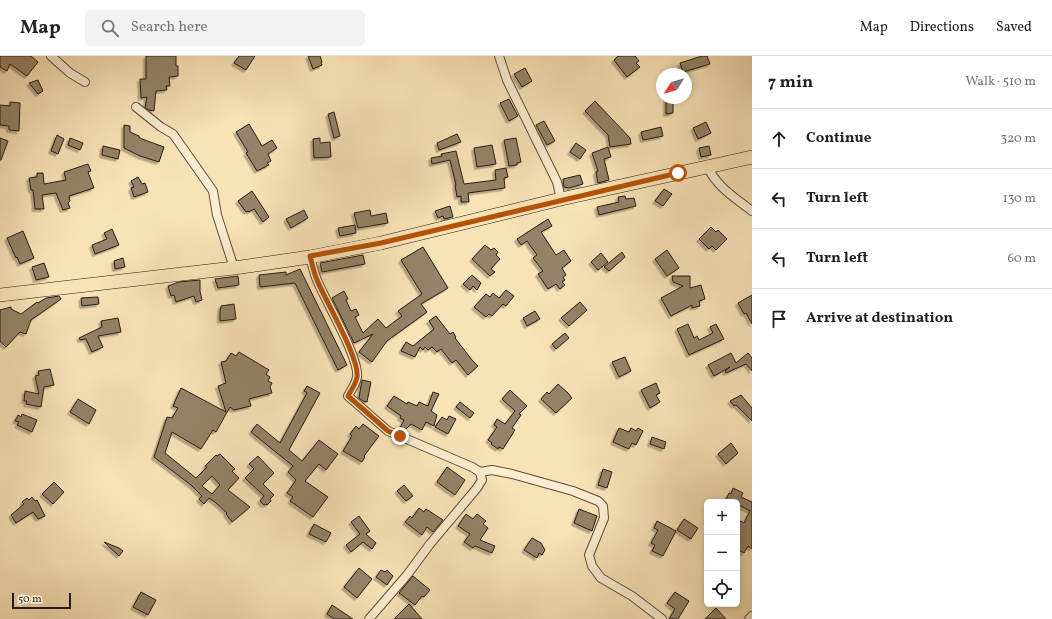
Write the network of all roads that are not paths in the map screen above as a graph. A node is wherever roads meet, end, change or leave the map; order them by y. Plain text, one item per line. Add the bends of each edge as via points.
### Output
1 (51, 56) edge
2 (499, 56) edge
3 (85, 82) dead end
4 (136, 107) dead end
5 (752, 157) edge
6 (707, 166) junction
7 (561, 200) junction
8 (752, 211) edge
9 (310, 256) junction
10 (234, 268) junction
11 (0, 295) edge
12 (480, 472) junction
13 (376, 613) junction
14 (752, 616) edge
15 (369, 619) edge
16 (382, 619) edge
17 (662, 619) edge
18 (749, 619) edge

1 - 3 street
2 - 7 street via 507,80 557,182
4 - 10 street via 173,134 213,192 217,215
5 - 6 main road
6 - 7 main road
6 - 8 street via 719,186
7 - 9 main road via 381,243
9 - 10 main road
9 - 12 street via 317,280 354,362 357,376 348,396 388,431
10 - 11 main road
12 - 13 street via 482,480 477,488
12 - 17 street via 492,470 512,474 573,491 598,501 603,506 604,518 589,555 592,566 601,578 632,596
13 - 15 street
13 - 16 street
14 - 18 street

